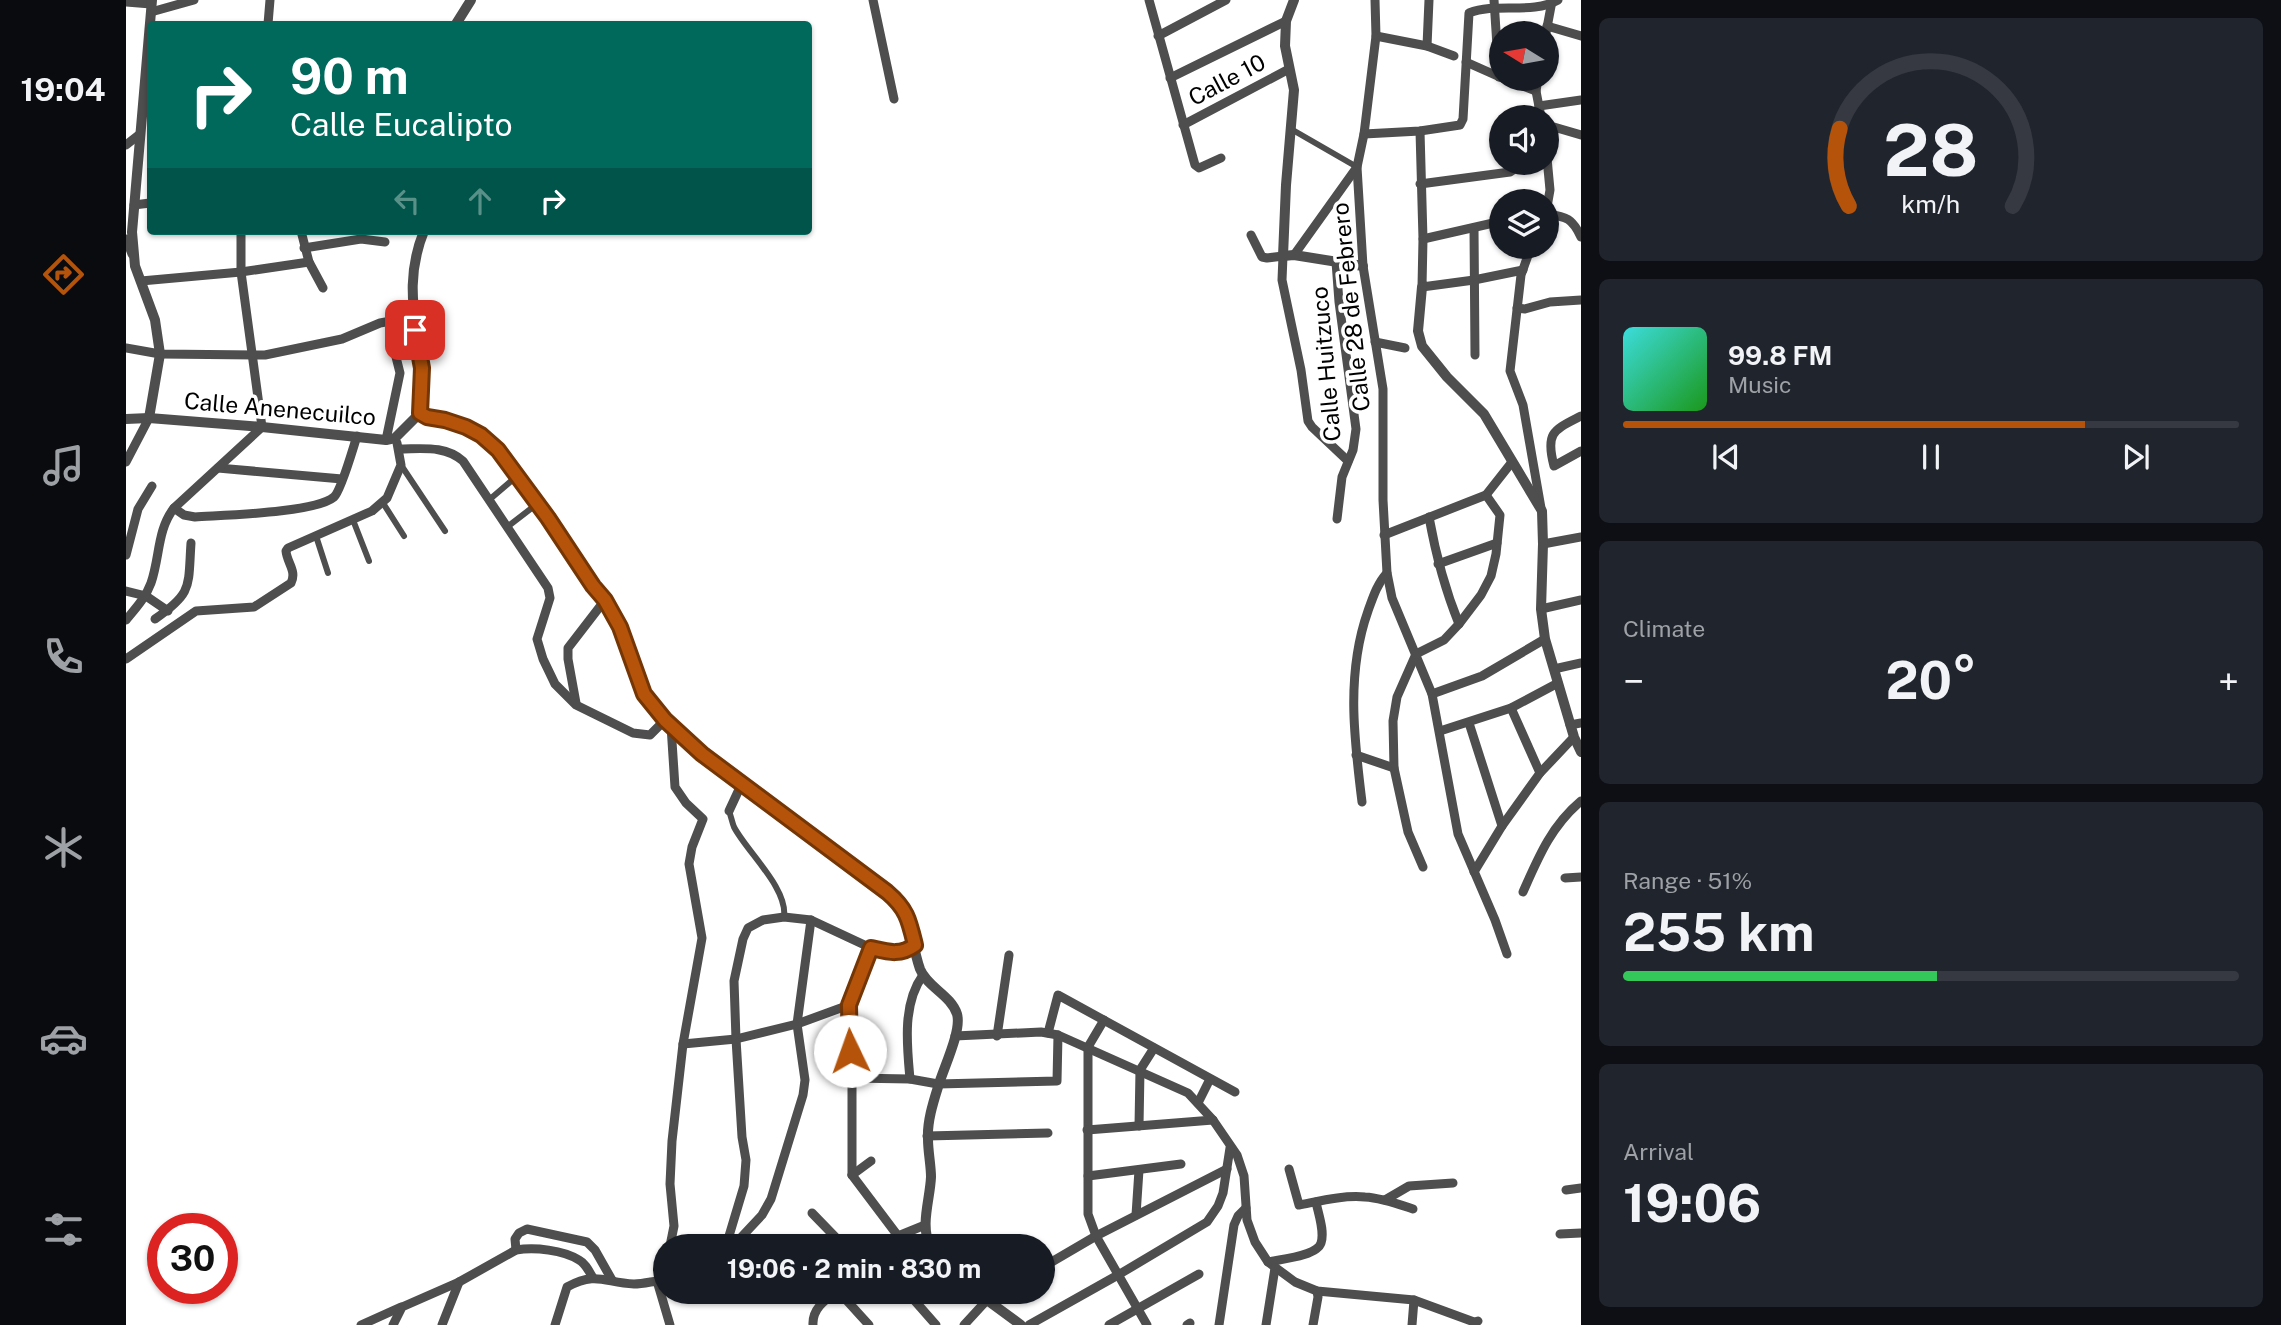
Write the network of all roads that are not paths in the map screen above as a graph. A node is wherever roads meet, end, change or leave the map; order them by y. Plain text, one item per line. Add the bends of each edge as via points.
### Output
1 (194, 0) edge
2 (270, 0) edge
3 (471, 0) edge
4 (873, 0) edge
5 (1149, 0) edge
6 (1226, 0) edge
7 (1294, 0) edge
8 (1375, 0) edge
9 (1429, 0) edge
10 (1554, 1) edge
11 (126, 2) edge
12 (1495, 4) edge
13 (151, 5) edge
14 (268, 21) edge
15 (458, 21) edge
16 (1286, 21) junction
17 (1549, 21) edge
18 (1559, 32) edge
19 (1158, 36) junction
20 (1376, 36) junction
21 (1581, 36) edge
22 (1427, 46) junction
23 (1454, 56) dead end
24 (1466, 62) junction
25 (1289, 69) junction
26 (1489, 73) edge
27 (1170, 78) junction
28 (147, 90) edge
29 (1536, 91) edge
30 (894, 99) dead end
31 (1581, 100) edge
32 (1539, 105) edge
33 (1546, 105) edge
34 (146, 118) edge
35 (1183, 125) junction
36 (1291, 129) junction
37 (1559, 129) edge
38 (1420, 131) junction
39 (140, 134) junction
40 (1364, 134) junction
41 (1581, 135) edge
42 (126, 145) edge
43 (1221, 158) dead end
44 (1357, 167) junction
45 (1489, 175) edge
46 (1420, 184) junction
47 (147, 203) edge
48 (134, 205) junction
49 (1559, 216) edge
50 (1489, 224) edge
51 (1474, 228) junction
52 (241, 235) edge
53 (302, 235) edge
54 (361, 235) edge
55 (423, 235) edge
56 (1251, 235) dead end
57 (1581, 237) edge
58 (126, 239) edge
59 (1423, 239) junction
60 (384, 242) dead end
61 (304, 248) junction
62 (1289, 256) junction
63 (134, 259) junction
64 (1526, 259) edge
65 (309, 262) junction
66 (1336, 262) junction
67 (1363, 266) junction
68 (1522, 270) junction
69 (241, 272) junction
70 (1475, 280) junction
71 (141, 281) junction
72 (1422, 287) junction
73 (323, 288) dead end
74 (1581, 300) edge
75 (1517, 307) junction
76 (413, 317) junction
77 (1375, 342) junction
78 (126, 348) edge
79 (1405, 348) dead end
80 (394, 349) dead end
81 (160, 354) junction
82 (254, 355) junction
83 (1475, 355) dead end
84 (420, 413) junction
85 (1581, 416) edge
86 (149, 418) junction
87 (126, 419) edge
88 (262, 427) junction
89 (357, 436) junction
90 (393, 442) junction
91 (1581, 451) edge
92 (1348, 461) junction
93 (1512, 461) junction
94 (126, 462) edge
95 (401, 465) junction
96 (218, 468) junction
97 (517, 476) junction
98 (342, 479) junction
99 (152, 486) dead end
100 (1486, 495) junction
101 (489, 500) junction
102 (383, 503) junction
103 (537, 504) junction
104 (174, 508) junction
105 (1542, 511) junction
106 (1429, 517) junction
107 (1337, 519) dead end
108 (353, 520) junction
109 (507, 527) junction
110 (445, 531) dead end
111 (1384, 535) junction
112 (316, 536) junction
113 (404, 536) dead end
114 (1581, 537) edge
115 (191, 543) dead end
116 (1497, 543) junction
117 (1543, 544) junction
118 (126, 555) edge
119 (369, 561) dead end
120 (1438, 565) junction
121 (328, 573) dead end
122 (1387, 573) junction
123 (126, 592) edge
124 (146, 596) junction
125 (605, 600) junction
126 (1581, 600) edge
127 (1541, 609) junction
128 (168, 611) junction
129 (155, 619) dead end
130 (126, 620) edge
131 (1460, 624) junction
132 (1545, 639) junction
133 (1416, 654) junction
134 (126, 659) edge
135 (1581, 663) edge
136 (1554, 669) junction
137 (1558, 683) junction
138 (1433, 695) junction
139 (576, 705) junction
140 (1511, 708) junction
141 (668, 723) junction
142 (1469, 723) junction
143 (1576, 724) edge
144 (1440, 731) junction
145 (1574, 737) junction
146 (1581, 752) edge
147 (1356, 755) junction
148 (1394, 768) junction
149 (1540, 773) junction
150 (742, 783) junction
151 (1581, 801) edge
152 (1362, 802) dead end
153 (729, 811) joint
154 (1502, 826) junction
155 (1423, 867) dead end
156 (1474, 872) junction
157 (1581, 877) edge
158 (1565, 878) dead end
159 (1523, 892) dead end
160 (784, 916) junction
161 (811, 920) junction
162 (915, 945) junction
163 (871, 948) junction
164 (1507, 954) dead end
165 (1009, 955) dead end
166 (923, 975) junction
167 (849, 1005) junction
168 (1104, 1020) junction
169 (797, 1024) junction
170 (1053, 1034) junction
171 (997, 1035) junction
172 (955, 1036) junction
173 (736, 1039) junction
174 (683, 1044) junction
175 (1088, 1047) junction
176 (1154, 1048) junction
177 (1140, 1070) junction
178 (852, 1079) junction
179 (910, 1079) junction
180 (1210, 1080) junction
181 (938, 1084) junction
182 (1234, 1092) dead end
183 (1198, 1103) junction
184 (1213, 1120) junction
185 (1139, 1126) junction
186 (1087, 1130) junction
187 (1048, 1133) dead end
188 (928, 1136) junction
189 (1230, 1147) junction
190 (871, 1161) dead end
191 (1181, 1164) dead end
192 (1227, 1169) junction
193 (1289, 1169) dead end
194 (1139, 1170) junction
195 (852, 1175) junction
196 (1088, 1176) junction
197 (1453, 1183) dead end
198 (1581, 1188) edge
199 (1566, 1189) dead end
200 (1385, 1200) junction
201 (1317, 1202) junction
202 (1246, 1209) junction
203 (1413, 1209) dead end
204 (812, 1213) dead end
205 (1136, 1215) junction
206 (925, 1225) junction
207 (1581, 1233) edge
208 (672, 1234) edge
209 (730, 1234) edge
210 (744, 1234) edge
211 (832, 1234) edge
212 (896, 1234) edge
213 (903, 1234) edge
214 (926, 1234) edge
215 (1560, 1234) dead end
216 (1096, 1236) junction
217 (516, 1250) junction
218 (595, 1250) junction
219 (581, 1260) junction
220 (1055, 1260) edge
221 (1272, 1265) junction
222 (1199, 1274) dead end
223 (1118, 1275) junction
224 (593, 1278) junction
225 (612, 1280) junction
226 (459, 1282) junction
227 (653, 1282) edge
228 (1317, 1292) junction
229 (1414, 1300) junction
230 (664, 1304) edge
231 (820, 1304) edge
232 (844, 1304) edge
233 (918, 1304) edge
234 (978, 1304) edge
235 (993, 1304) edge
236 (402, 1307) junction
237 (1137, 1308) junction
238 (1478, 1321) dead end
239 (813, 1322) edge
240 (361, 1325) edge
241 (393, 1325) edge
242 (442, 1325) edge
243 (555, 1325) edge
244 (670, 1325) edge
245 (869, 1325) edge
246 (936, 1325) edge
247 (964, 1325) edge
248 (1021, 1325) edge
249 (1029, 1325) edge
250 (1109, 1325) edge
251 (1147, 1325) edge
252 (1219, 1325) edge
253 (1266, 1325) edge
254 (1313, 1325) edge
255 (1412, 1325) edge

1 - 13 street
2 - 14 street
3 - 15 street
4 - 30 street
5 - 19 street
6 - 19 street
7 - 16 street
8 - 20 street, Calle 28 de Febrero
9 - 22 street
10 - 12 street via 1531,7
10 - 17 street
11 - 13 street
12 - 24 street via 1469,13
16 - 25 street
16 - 27 street
18 - 21 street
19 - 27 street
20 - 22 street
20 - 40 street, Calle 28 de Febrero
22 - 23 street
24 - 26 street
24 - 38 street via 1460,125
25 - 35 street, Calle 10
25 - 36 street via 1294,90
27 - 35 street
28 - 34 street
29 - 32 street
31 - 33 street
34 - 39 street
35 - 43 street via 1198,168
36 - 44 street
36 - 62 street via 1286,185
37 - 41 street
38 - 40 street
38 - 46 street
39 - 42 street
39 - 48 street
40 - 44 street, Calle 28 de Febrero
44 - 62 street
44 - 67 street, Calle 28 de Febrero
45 - 46 street
46 - 59 street
47 - 48 street
48 - 63 street
49 - 57 street via 1576,225
50 - 51 street
51 - 59 street
51 - 70 street
52 - 69 street
53 - 61 street
54 - 60 street
54 - 61 street
55 - 76 street via 414,258
56 - 62 street via 1262,257
58 - 63 street
59 - 72 street
61 - 65 street
62 - 66 street
62 - 92 street via 1282,280 1308,421
63 - 71 street
64 - 68 street
65 - 69 street
65 - 73 street
66 - 67 street
66 - 92 street, Calle Huitzuco via 1356,429
67 - 77 street, Calle 28 de Febrero
68 - 70 street
68 - 75 street
69 - 71 street
69 - 82 street
70 - 72 street
70 - 83 street
71 - 81 street via 155,320
72 - 93 street via 1418,331 1422,346 1484,414
74 - 75 street
75 - 105 street via 1510,371 1523,405
76 - 82 street via 380,323 342,339
76 - 84 street via 422,368
77 - 79 street
77 - 111 street, Calle 28 de Febrero via 1383,389
78 - 81 street
80 - 90 street via 400,373
81 - 82 street
81 - 86 street
82 - 88 street
84 - 90 street, Calle Anenecuilco
84 - 97 street via 481,435
85 - 91 street via 1553,433 1554,466
86 - 87 street, Calle Anenecuilco
86 - 88 street, Calle Anenecuilco
86 - 94 street
88 - 89 street, Calle Anenecuilco
88 - 96 street
89 - 90 street, Calle Anenecuilco
89 - 98 street
90 - 95 street
90 - 101 street via 454,453
92 - 107 street, Calle Huitzuco
93 - 100 street
93 - 105 street
95 - 102 street
95 - 110 street
96 - 98 street
96 - 104 street
97 - 101 street
97 - 103 street
98 - 104 street via 333,498 303,507 195,517
99 - 118 street via 138,509
100 - 106 street
100 - 116 street via 1500,515
101 - 109 street
102 - 108 street
102 - 113 street
103 - 109 street
103 - 125 street
104 - 124 street via 166,518
105 - 117 street
106 - 111 street
106 - 120 street
108 - 112 street
108 - 119 street
109 - 139 street via 548,588 550,597 537,639 555,684
111 - 122 street, Calle 28 de Febrero
112 - 121 street
112 - 134 street via 288,548 294,577 291,583 254,607 196,611
114 - 117 street
115 - 128 street via 187,590
116 - 120 street
116 - 131 street via 1491,576
117 - 127 street
120 - 131 street
122 - 133 street, Calle 28 de Febrero via 1392,598
122 - 147 street via 1376,588 1359,638 1354,680
123 - 124 street
124 - 128 street
124 - 130 street
125 - 139 street via 568,648
125 - 141 street via 620,627 644,694
126 - 127 street
127 - 132 street
128 - 129 street
131 - 133 street via 1444,640
132 - 136 street
132 - 138 street via 1482,676
133 - 138 street, Calle 28 de Febrero
133 - 148 street via 1397,697
135 - 136 street
136 - 137 street
137 - 140 street
137 - 143 street
138 - 144 street, Calle 28 de Febrero
139 - 141 street via 642,735
140 - 142 street
140 - 149 street
141 - 150 street
141 - 174 street via 675,787 703,819 688,864 702,938
142 - 144 street
142 - 154 street
143 - 145 street
144 - 156 street, Calle 28 de Febrero via 1458,834
145 - 146 street
145 - 149 street
147 - 148 street
147 - 152 street
148 - 155 street via 1408,832
149 - 154 street
150 - 153 street
150 - 162 street via 900,904 908,915
151 - 159 street via 1545,843
153 - 160 street via 734,827 769,874 785,908
154 - 156 street
156 - 164 street, Calle 28 de Febrero
157 - 158 street
160 - 161 street
160 - 173 street via 748,928 743,939 734,981
161 - 163 street
161 - 169 street
162 - 163 street via 893,954
162 - 166 street
163 - 167 street
165 - 171 street
166 - 172 street via 952,1005 957,1015
166 - 179 street via 915,988 908,1025
167 - 169 street
167 - 178 street
168 - 170 street via 1058,995
168 - 175 street
168 - 176 street
169 - 173 street
169 - 210 street via 805,1080 787,1152 771,1199
170 - 171 street
170 - 175 street
170 - 181 street via 1057,1081
171 - 172 street
172 - 181 street
173 - 174 street
173 - 209 street via 746,1160 744,1186
174 - 208 street via 671,1141
175 - 177 street
175 - 186 street
176 - 177 street
176 - 180 street
177 - 183 street via 1188,1093
177 - 185 street
178 - 179 street
178 - 195 street
179 - 181 street
180 - 182 street
180 - 183 street
181 - 188 street
183 - 184 street
184 - 185 street
184 - 189 street
185 - 186 street
186 - 196 street
187 - 188 street
188 - 206 street via 931,1176
189 - 192 street
189 - 202 street via 1244,1177
190 - 195 street
191 - 194 street
192 - 205 street
192 - 223 street via 1219,1206 1207,1222
193 - 201 street via 1299,1205
194 - 196 street
194 - 205 street
195 - 212 street
196 - 216 street via 1088,1214
197 - 200 street via 1409,1186
198 - 199 street
200 - 201 street via 1339,1197
200 - 203 street
201 - 221 street via 1321,1244 1314,1252
202 - 221 street via 1255,1242
202 - 252 street via 1234,1226
204 - 211 street
205 - 216 street
206 - 213 street
206 - 214 street
207 - 215 street
216 - 220 street
216 - 223 street
217 - 218 street via 515,1239 527,1229 587,1241
217 - 219 street via 536,1249
217 - 226 street
218 - 219 street
218 - 225 street
219 - 224 street
221 - 228 street
221 - 253 street
222 - 237 street
223 - 237 street
223 - 249 street
224 - 225 street
224 - 243 street via 567,1287
225 - 227 street
226 - 236 street
226 - 242 street
228 - 229 street
228 - 254 street
229 - 238 street
229 - 255 street
230 - 244 street
231 - 239 street
232 - 245 street
233 - 246 street
234 - 247 street
235 - 248 street
236 - 240 street
236 - 241 street
237 - 250 street
237 - 251 street

